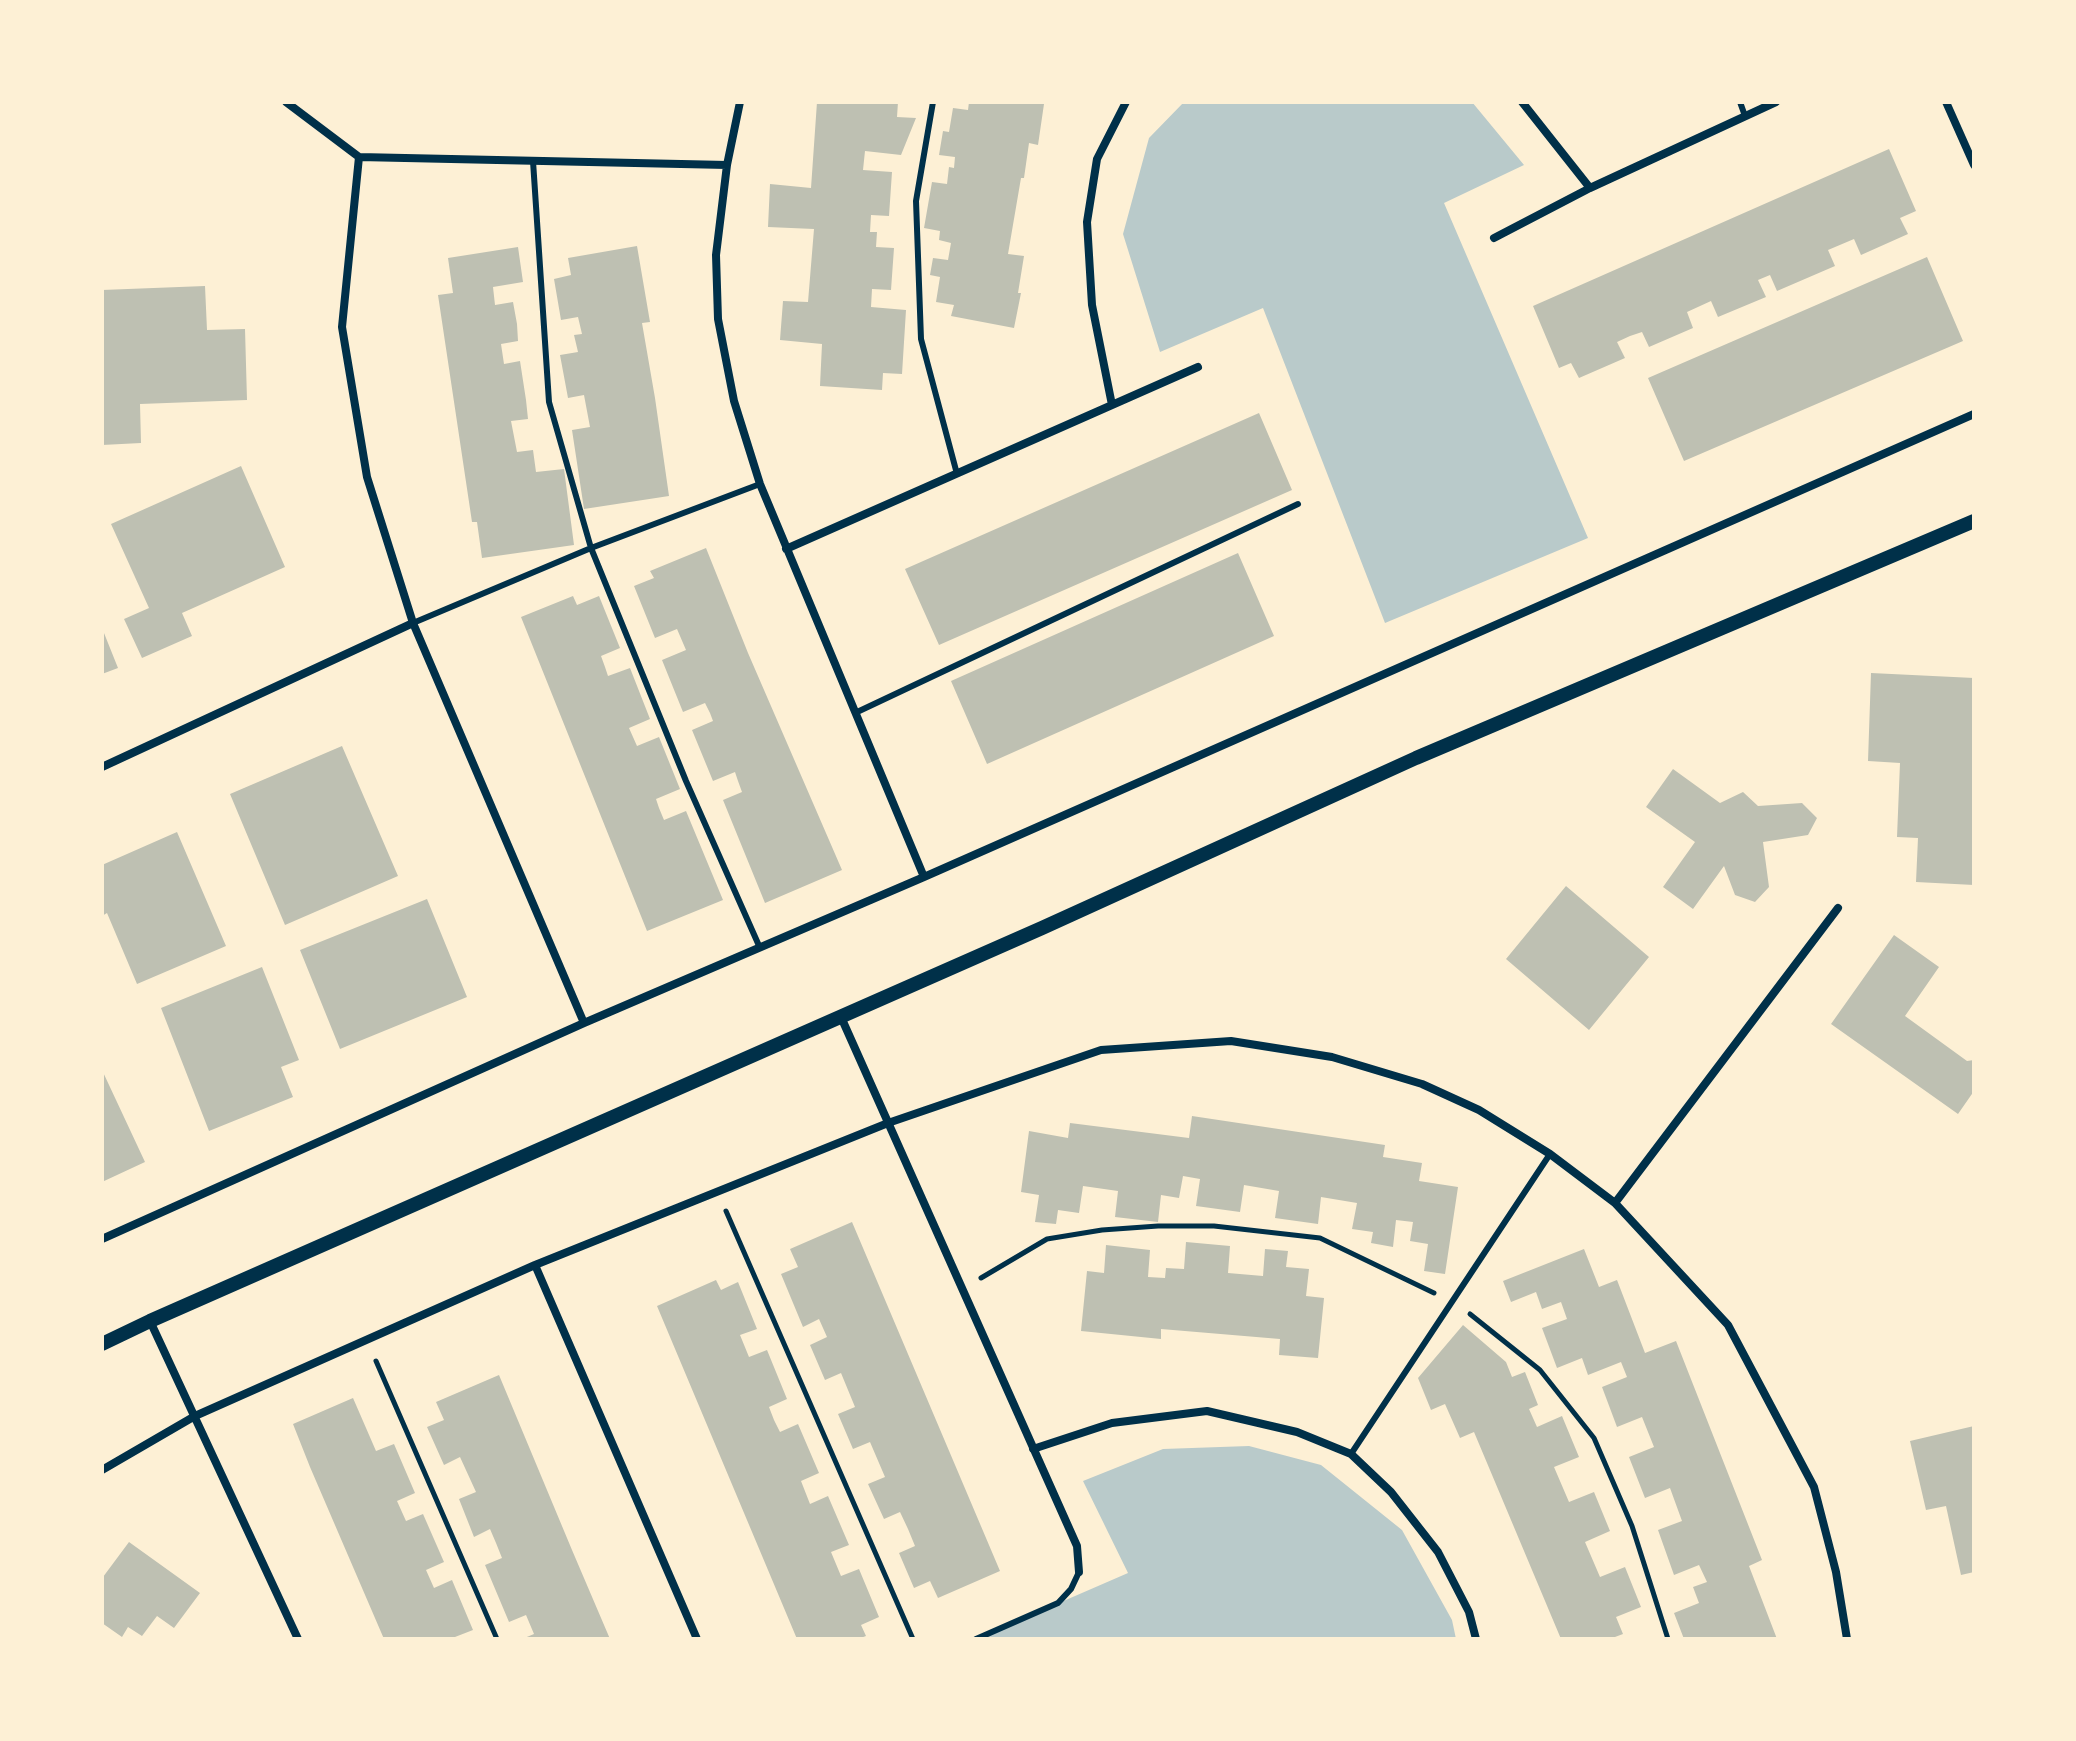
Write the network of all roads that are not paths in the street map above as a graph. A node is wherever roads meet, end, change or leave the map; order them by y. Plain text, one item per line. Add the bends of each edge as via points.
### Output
1 (286, 102) edge
2 (740, 102) edge
3 (933, 102) edge
4 (1126, 102) edge
5 (1522, 102) edge
6 (1740, 102) edge
7 (1776, 102) edge
8 (1946, 102) edge
9 (1745, 116) junction
10 (359, 157) junction
11 (533, 161) junction
12 (727, 165) junction
13 (1974, 165) edge
14 (1590, 188) junction
15 (1494, 238) dead end
16 (1198, 367) dead end
17 (1112, 405) junction
18 (1974, 414) edge
19 (957, 474) junction
20 (760, 484) junction
21 (1298, 504) dead end
22 (1974, 521) edge
23 (591, 548) junction
24 (786, 549) junction
25 (413, 623) junction
26 (855, 713) junction
27 (102, 767) edge
28 (924, 877) junction
29 (1838, 908) dead end
30 (760, 948) junction
31 (841, 1017) junction
32 (584, 1023) junction
33 (888, 1123) junction
34 (1550, 1154) junction
35 (1615, 1203) junction
36 (102, 1239) edge
37 (535, 1265) junction
38 (150, 1321) junction
39 (102, 1344) edge
40 (195, 1416) junction
41 (1033, 1449) junction
42 (1351, 1454) junction
43 (102, 1470) edge
44 (1079, 1572) joint
45 (298, 1639) edge
46 (697, 1639) edge
47 (976, 1639) edge
48 (1476, 1639) edge
49 (1847, 1639) edge

1 - 10 street
2 - 12 street
3 - 19 lane via 916,201 921,339
4 - 17 street via 1097,159 1087,222 1092,305
5 - 14 street
6 - 9 lane
7 - 9 street
8 - 13 street
9 - 14 street
10 - 11 street
10 - 25 street via 342,327 367,477
11 - 12 street
11 - 23 lane via 549,402
12 - 20 street via 716,255 718,319 734,401
14 - 15 street
16 - 17 street
17 - 19 street
18 - 28 street
19 - 24 street
20 - 23 lane
20 - 24 street
21 - 26 lane
22 - 31 street via 1416,758
23 - 25 lane
23 - 30 lane
24 - 26 street
25 - 27 street
25 - 32 street
26 - 28 street
28 - 30 street
29 - 35 street
30 - 32 street
31 - 33 street
31 - 38 street
32 - 36 street
33 - 34 street via 1101,1050 1231,1041 1332,1057 1422,1084 1479,1110
33 - 37 street
33 - 41 street
34 - 35 street
34 - 42 lane
35 - 49 street via 1728,1325 1814,1487
37 - 40 street
37 - 46 street
38 - 39 street
38 - 40 street
40 - 43 street
40 - 45 street
41 - 42 street via 1112,1423 1207,1411 1297,1432
41 - 44 street via 1077,1546
42 - 48 street via 1391,1492 1438,1552 1469,1612
44 - 47 lane via 1058,1603

